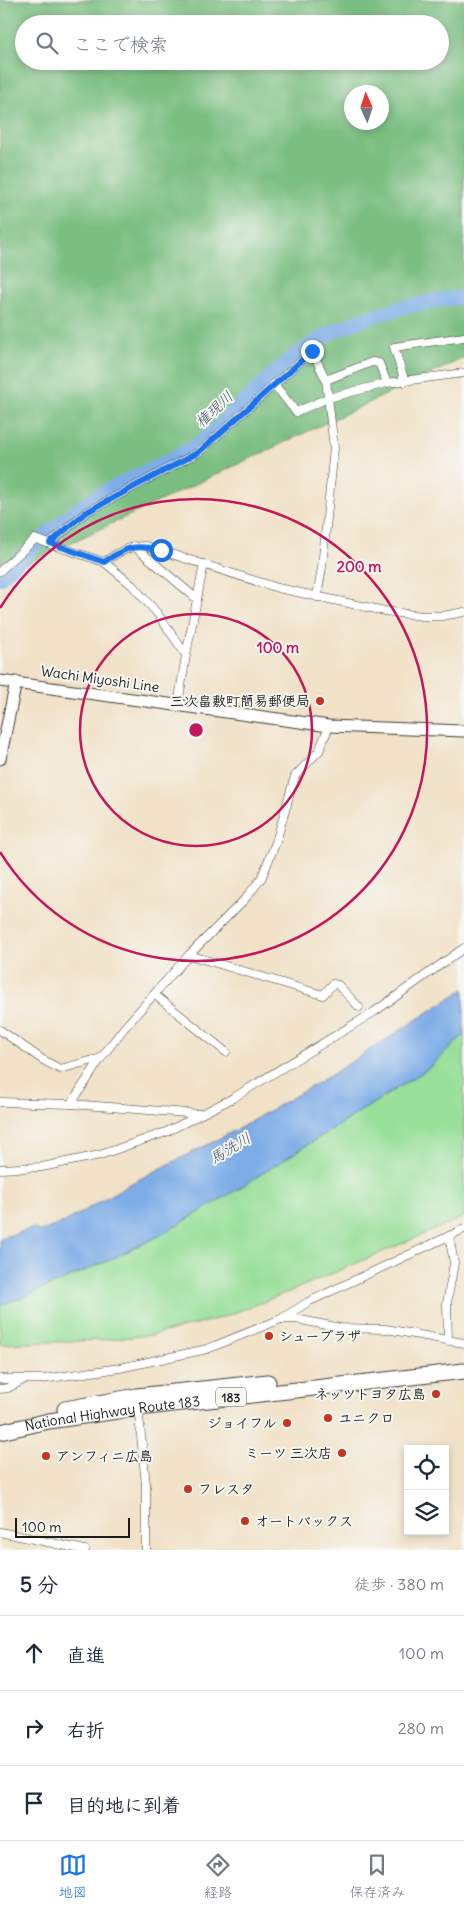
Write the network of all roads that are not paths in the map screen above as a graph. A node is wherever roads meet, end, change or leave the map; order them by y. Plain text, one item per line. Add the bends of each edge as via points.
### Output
1 (464, 337) edge
2 (464, 373) edge
3 (326, 380) junction
4 (405, 382) junction
5 (386, 383) junction
6 (274, 384) junction
7 (328, 398) junction
8 (48, 542) junction
9 (134, 546) junction
10 (104, 562) junction
11 (204, 564) junction
12 (0, 571) edge
13 (317, 598) junction
14 (197, 599) junction
15 (464, 612) edge
16 (186, 655) junction
17 (0, 681) edge
18 (16, 682) junction
19 (178, 705) junction
20 (329, 726) junction
21 (464, 731) edge
22 (0, 759) edge
23 (464, 948) edge
24 (189, 955) junction
25 (155, 995) junction
26 (359, 1007) dead end
27 (0, 1030) edge
28 (226, 1052) dead end
29 (101, 1058) junction
30 (0, 1102) edge
31 (71, 1104) junction
32 (201, 1114) junction
33 (0, 1170) edge
34 (464, 1229) edge
35 (449, 1236) junction
36 (281, 1319) junction
37 (448, 1341) junction
38 (464, 1343) edge
39 (464, 1361) edge
40 (464, 1371) edge
41 (25, 1379) junction
42 (0, 1380) edge
43 (0, 1389) edge
44 (138, 1402) junction
45 (0, 1422) edge
46 (0, 1432) edge
47 (0, 1532) edge
48 (85, 1550) edge
49 (146, 1550) edge

1 - 4 street via 394,347
2 - 4 street
3 - 5 street via 372,362 380,363
3 - 6 street via 312,351
3 - 7 street
4 - 5 street
5 - 7 street
6 - 7 street via 296,412
6 - 8 street via 199,452 85,513
7 - 13 street via 334,448
8 - 10 street
8 - 12 street via 35,539
9 - 10 street
9 - 11 street via 161,550
9 - 14 street
10 - 16 street via 132,585 157,613
11 - 13 street
11 - 14 street
13 - 15 street via 422,616
14 - 16 street
16 - 19 street
17 - 18 main road, Wachi Miyoshi Line
18 - 19 main road, Wachi Miyoshi Line
18 - 22 main road
19 - 20 main road, Wachi Miyoshi Line
20 - 21 main road, Wachi Miyoshi Line
20 - 24 street via 319,751 296,776 261,879
23 - 32 street via 374,1012
24 - 25 street
24 - 26 street via 323,995 333,984 338,985
25 - 28 street
25 - 29 street
27 - 29 street via 60,1069
29 - 31 street
30 - 31 street
31 - 32 street
32 - 33 street via 166,1132 100,1154 42,1166
34 - 35 street
35 - 36 street via 308,1302
35 - 37 street via 454,1263 447,1303
36 - 37 street via 340,1328 386,1329
36 - 41 street via 207,1349 120,1368
37 - 38 street
39 - 44 highway, National Highway Route 183 / 183
40 - 44 highway, National Highway Route 183 / 183
41 - 42 street
41 - 43 street
44 - 45 highway, National Highway Route 183 / 183 via 48,1412
44 - 46 highway, National Highway Route 183 / 183
44 - 49 street via 146,1485
47 - 48 street

